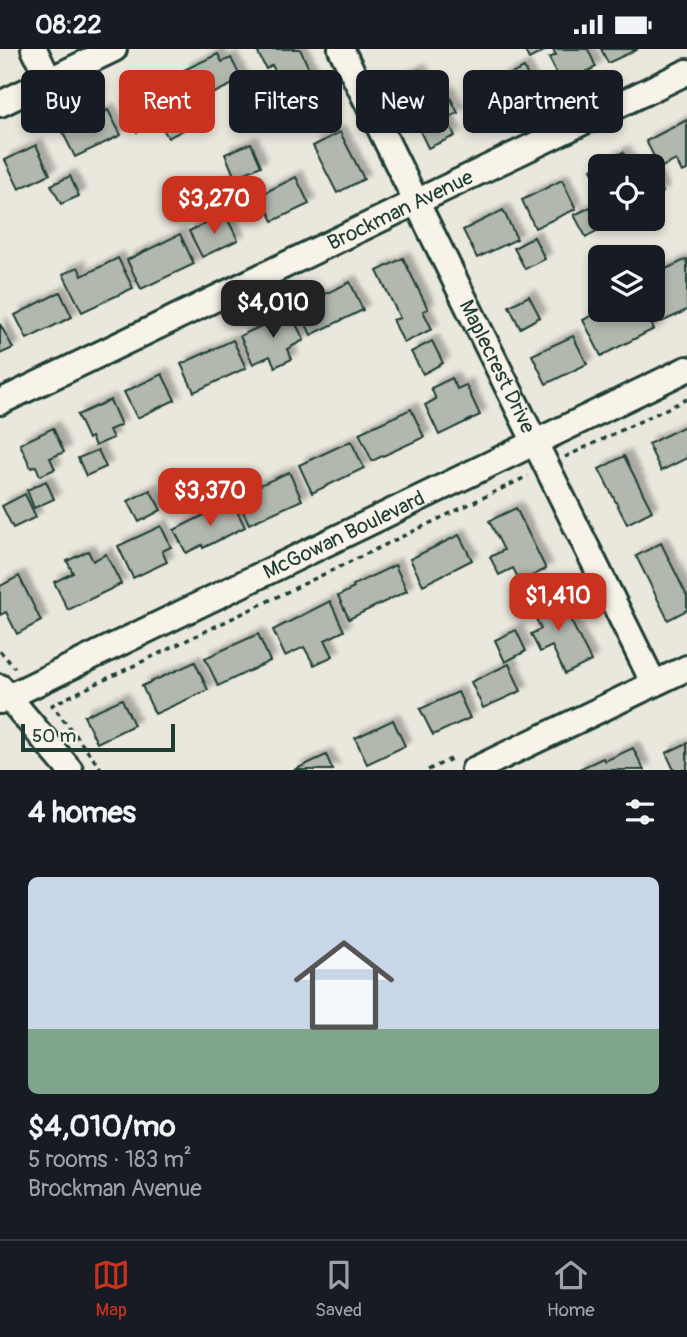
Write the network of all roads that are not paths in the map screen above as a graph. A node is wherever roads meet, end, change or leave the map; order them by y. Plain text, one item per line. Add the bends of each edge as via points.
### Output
1 (34, 49) edge
2 (114, 49) edge
3 (341, 49) edge
4 (44, 70) edge
5 (70, 70) edge
6 (687, 72) edge
7 (21, 94) edge
8 (0, 104) edge
9 (416, 203) junction
10 (687, 369) edge
11 (0, 403) edge
12 (536, 444) junction
13 (687, 668) edge
14 (654, 684) junction
15 (6, 688) edge
16 (470, 761) edge
17 (70, 770) edge

1 - 4 street
2 - 5 street
3 - 9 street, Maplecrest Drive
6 - 9 street, Brockman Avenue
7 - 8 street
9 - 11 street, Brockman Avenue
9 - 12 street, Maplecrest Drive
10 - 12 street, McGowan Boulevard
12 - 14 street, Maplecrest Drive
12 - 15 street, McGowan Boulevard
13 - 14 street
14 - 16 street
15 - 17 street

